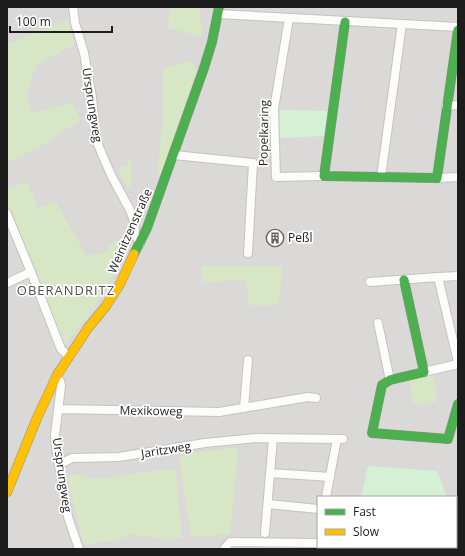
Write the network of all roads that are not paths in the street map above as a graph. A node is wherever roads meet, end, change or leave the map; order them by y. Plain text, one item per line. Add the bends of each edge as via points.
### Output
1 (73, 7) edge
2 (218, 10) edge
3 (289, 18) junction
4 (344, 22) junction
5 (402, 24) junction
6 (458, 29) edge
7 (458, 105) edge
8 (446, 106) junction
9 (174, 155) junction
10 (324, 176) junction
11 (381, 177) junction
12 (458, 177) edge
13 (437, 178) junction
14 (7, 214) edge
15 (140, 244) junction
16 (248, 253) dead end
17 (32, 272) junction
18 (458, 276) edge
19 (438, 277) junction
20 (404, 280) junction
21 (7, 282) edge
22 (370, 282) dead end
23 (378, 323) dead end
24 (68, 356) junction
25 (248, 360) dead end
26 (458, 363) edge
27 (424, 372) junction
28 (55, 379) junction
29 (390, 380) junction
30 (316, 398) dead end
31 (458, 404) edge
32 (244, 408) junction
33 (58, 409) junction
34 (273, 438) junction
35 (60, 467) junction
36 (270, 473) junction
37 (330, 477) junction
38 (7, 492) edge
39 (326, 496) edge
40 (268, 504) junction
41 (317, 509) edge
42 (265, 533) dead end
43 (317, 543) edge
44 (254, 546) edge
45 (281, 546) edge
46 (79, 549) edge
47 (224, 549) edge

1 - 15 street, Ursprungweg via 92,96 96,140 128,205
2 - 3 street
2 - 9 street, Weinitzenstraße via 206,62
3 - 4 street
3 - 10 street, Popelkaring via 274,109 276,177
4 - 5 street
4 - 10 street
5 - 6 street
5 - 11 street
6 - 8 street
7 - 8 street
8 - 13 street
9 - 15 street, Weinitzenstraße
9 - 16 street via 253,163
10 - 11 street, Popelkaring
11 - 13 street, Popelkaring
12 - 13 street, Popelkaring
14 - 17 street
15 - 24 street, Weinitzenstraße via 106,306
17 - 21 street
17 - 24 street via 61,349
18 - 19 street
19 - 20 street
19 - 26 street
20 - 22 street
20 - 27 street
23 - 29 street
24 - 28 street, Weinitzenstraße
25 - 32 street
26 - 27 street
27 - 29 street
28 - 33 street, Ursprungweg via 60,381 61,386
28 - 38 street, Weinitzenstraße
29 - 31 street via 382,385 372,433 448,439
30 - 32 street, Mexikoweg via 308,397
32 - 33 street, Mexikoweg via 219,412
33 - 35 street, Ursprungweg via 55,435
34 - 35 street, Jaritzweg via 205,443 119,456 72,458
34 - 36 street
34 - 37 street, Jaritzweg via 340,439
35 - 46 street, Ursprungweg via 68,517
36 - 37 street
36 - 40 street
37 - 39 street, Jaritzweg
40 - 41 street
40 - 42 street
43 - 45 street
44 - 45 street
44 - 47 street via 230,542

